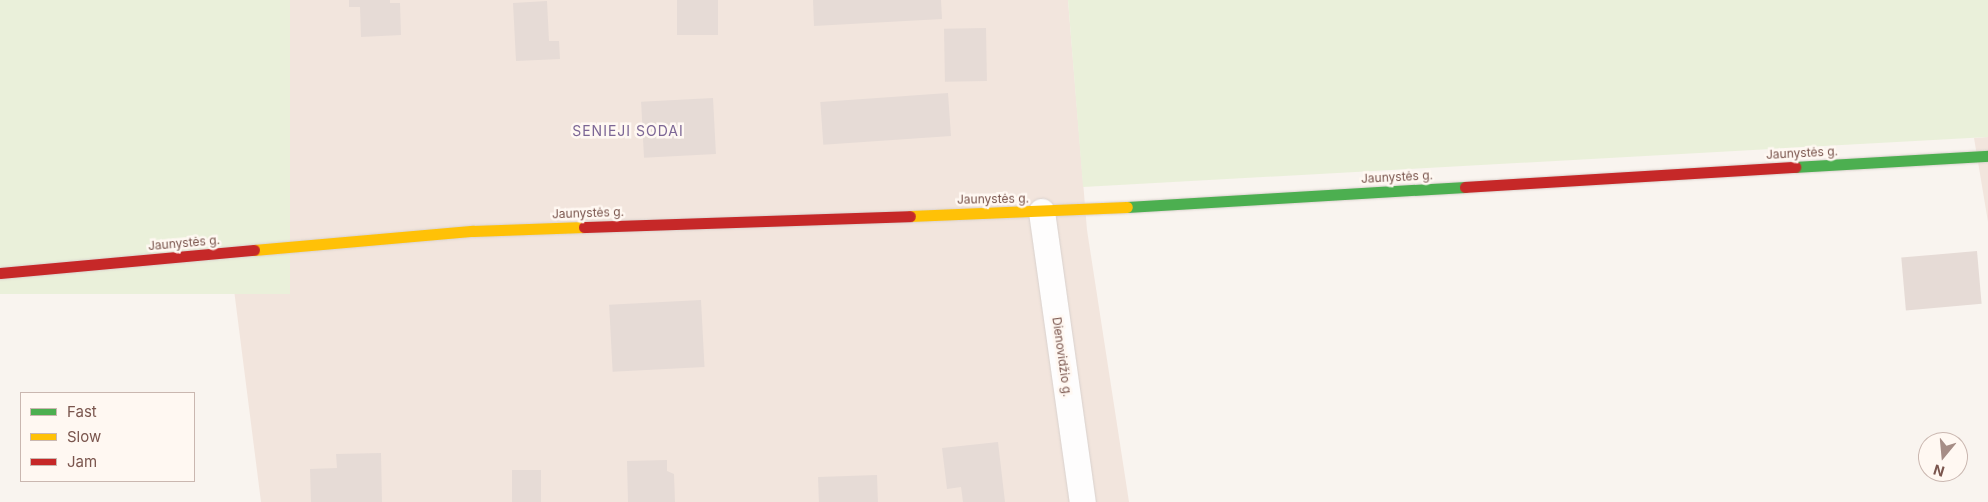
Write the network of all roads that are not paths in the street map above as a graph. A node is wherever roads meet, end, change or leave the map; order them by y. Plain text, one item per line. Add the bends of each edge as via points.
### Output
1 (1988, 156) edge
2 (1042, 212) junction
3 (0, 273) edge
4 (1083, 502) edge

1 - 2 street, Jaunystės g.
2 - 3 street, Jaunystės g. via 472,231
2 - 4 street, Dienovidžio g.

